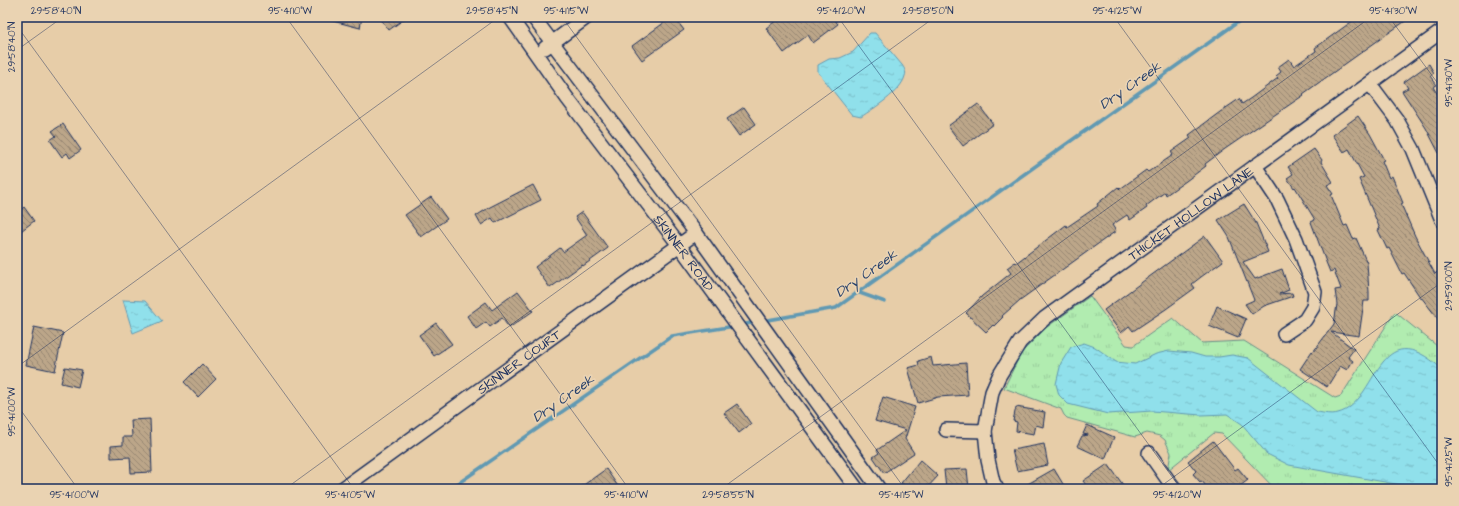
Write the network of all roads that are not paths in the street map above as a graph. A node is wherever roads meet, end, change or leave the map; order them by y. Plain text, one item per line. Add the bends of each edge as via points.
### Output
1 (510, 17) edge
2 (533, 17) edge
3 (587, 17) edge
4 (1442, 31) edge
5 (552, 43) junction
6 (537, 53) junction
7 (1370, 84) junction
8 (1255, 166) junction
9 (1442, 220) edge
10 (696, 233) junction
11 (679, 245) junction
12 (1284, 334) dead end
13 (946, 430) dead end
14 (984, 431) junction
15 (1149, 453) dead end
16 (342, 489) edge
17 (857, 489) edge
18 (879, 489) edge
19 (997, 489) edge
20 (1176, 489) edge

1 - 6 street, SKINNER ROAD
2 - 5 street, SKINNER ROAD
3 - 5 street
4 - 7 street, THICKET HOLLOW LANE
5 - 6 street
5 - 10 street, SKINNER ROAD
6 - 11 street, SKINNER ROAD via 567,98
7 - 8 street, THICKET HOLLOW LANE
7 - 9 street via 1397,120 1413,148
8 - 12 street via 1277,199 1296,239 1315,292 1313,308 1305,320
8 - 14 street, THICKET HOLLOW LANE via 1045,318 1030,332 1020,342 999,376 988,407
10 - 11 street, SKINNER COURT
10 - 18 street, SKINNER ROAD
11 - 16 street, SKINNER COURT
11 - 17 street, SKINNER ROAD
13 - 14 street
14 - 19 street, THICKET HOLLOW LANE via 988,460
15 - 20 street

